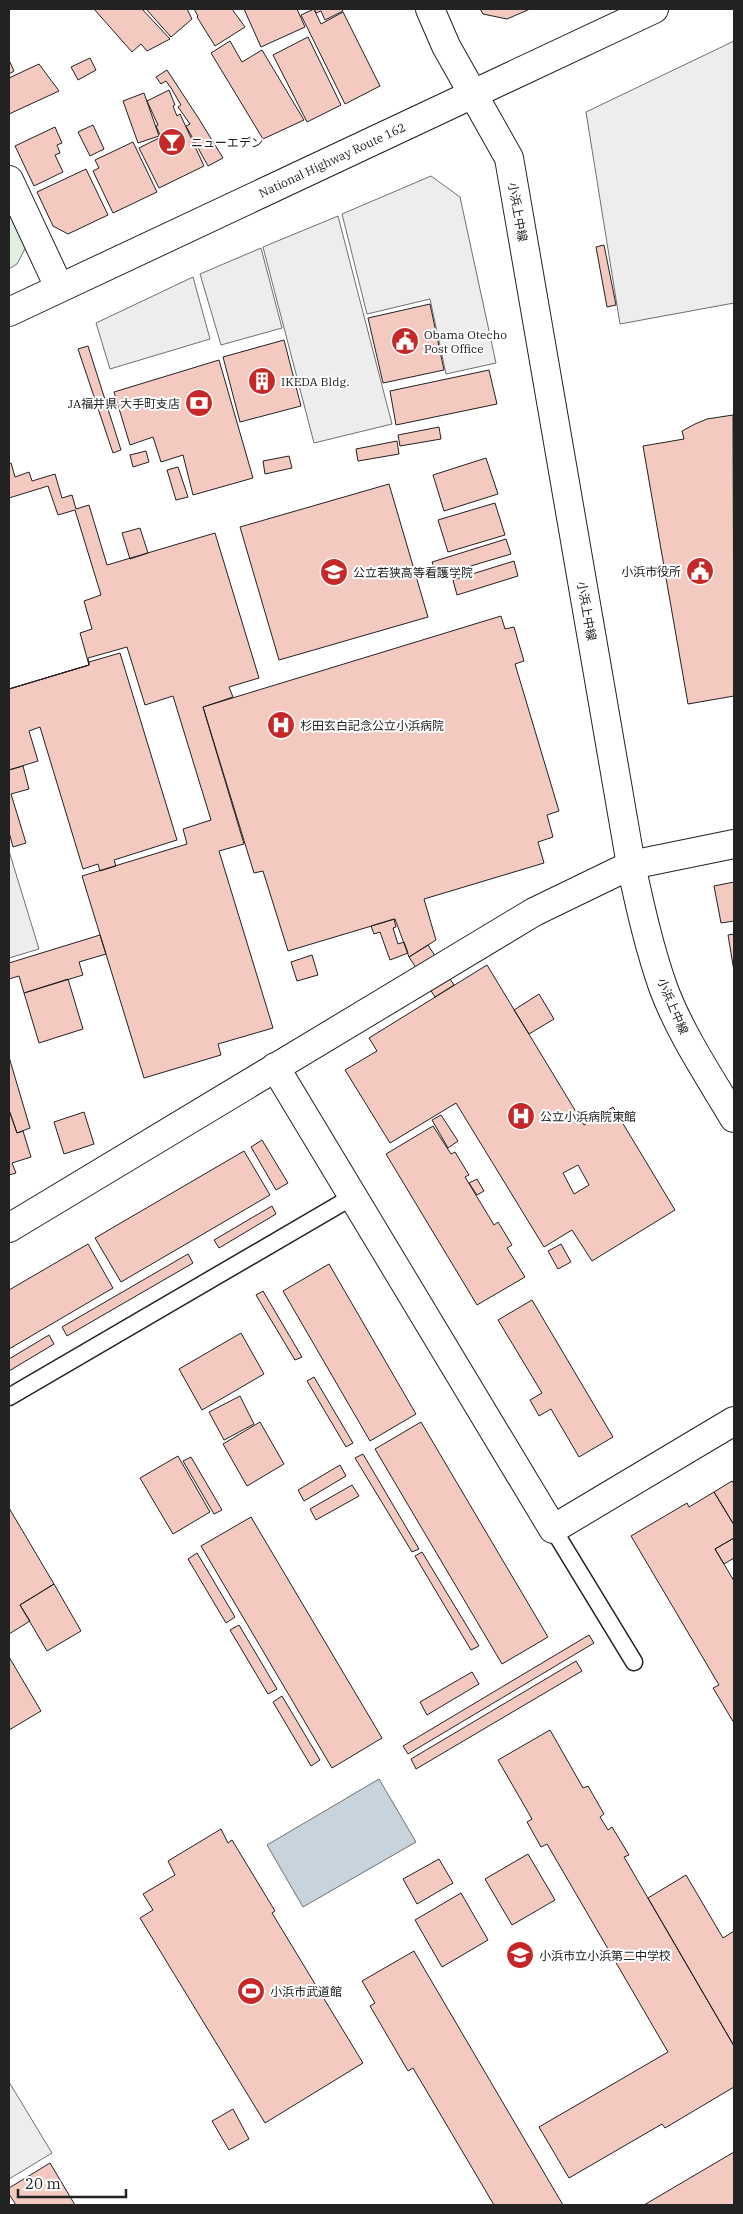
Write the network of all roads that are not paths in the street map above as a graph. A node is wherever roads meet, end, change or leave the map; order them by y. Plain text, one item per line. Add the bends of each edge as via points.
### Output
1 (430, 9) edge
2 (654, 9) edge
3 (474, 94) junction
4 (9, 180) edge
5 (59, 288) junction
6 (9, 312) edge
7 (734, 844) edge
8 (631, 864) junction
9 (275, 1067) junction
10 (734, 1118) edge
11 (352, 1197) junction
12 (9, 1228) edge
13 (9, 1397) edge
14 (734, 1421) edge
15 (554, 1529) junction
16 (634, 1662) dead end

1 - 3 main road, 小浜上中線 via 446,46
2 - 3 main road, National Highway Route 162
3 - 5 main road, National Highway Route 162
3 - 8 main road, 小浜上中線 via 509,158
4 - 5 main road
5 - 6 main road, National Highway Route 162
7 - 8 main road
8 - 9 main road via 534,912
8 - 10 main road, 小浜上中線 via 645,928 664,988 689,1041
9 - 11 main road
9 - 12 main road
11 - 13 lane
11 - 15 main road
14 - 15 main road
15 - 16 lane

